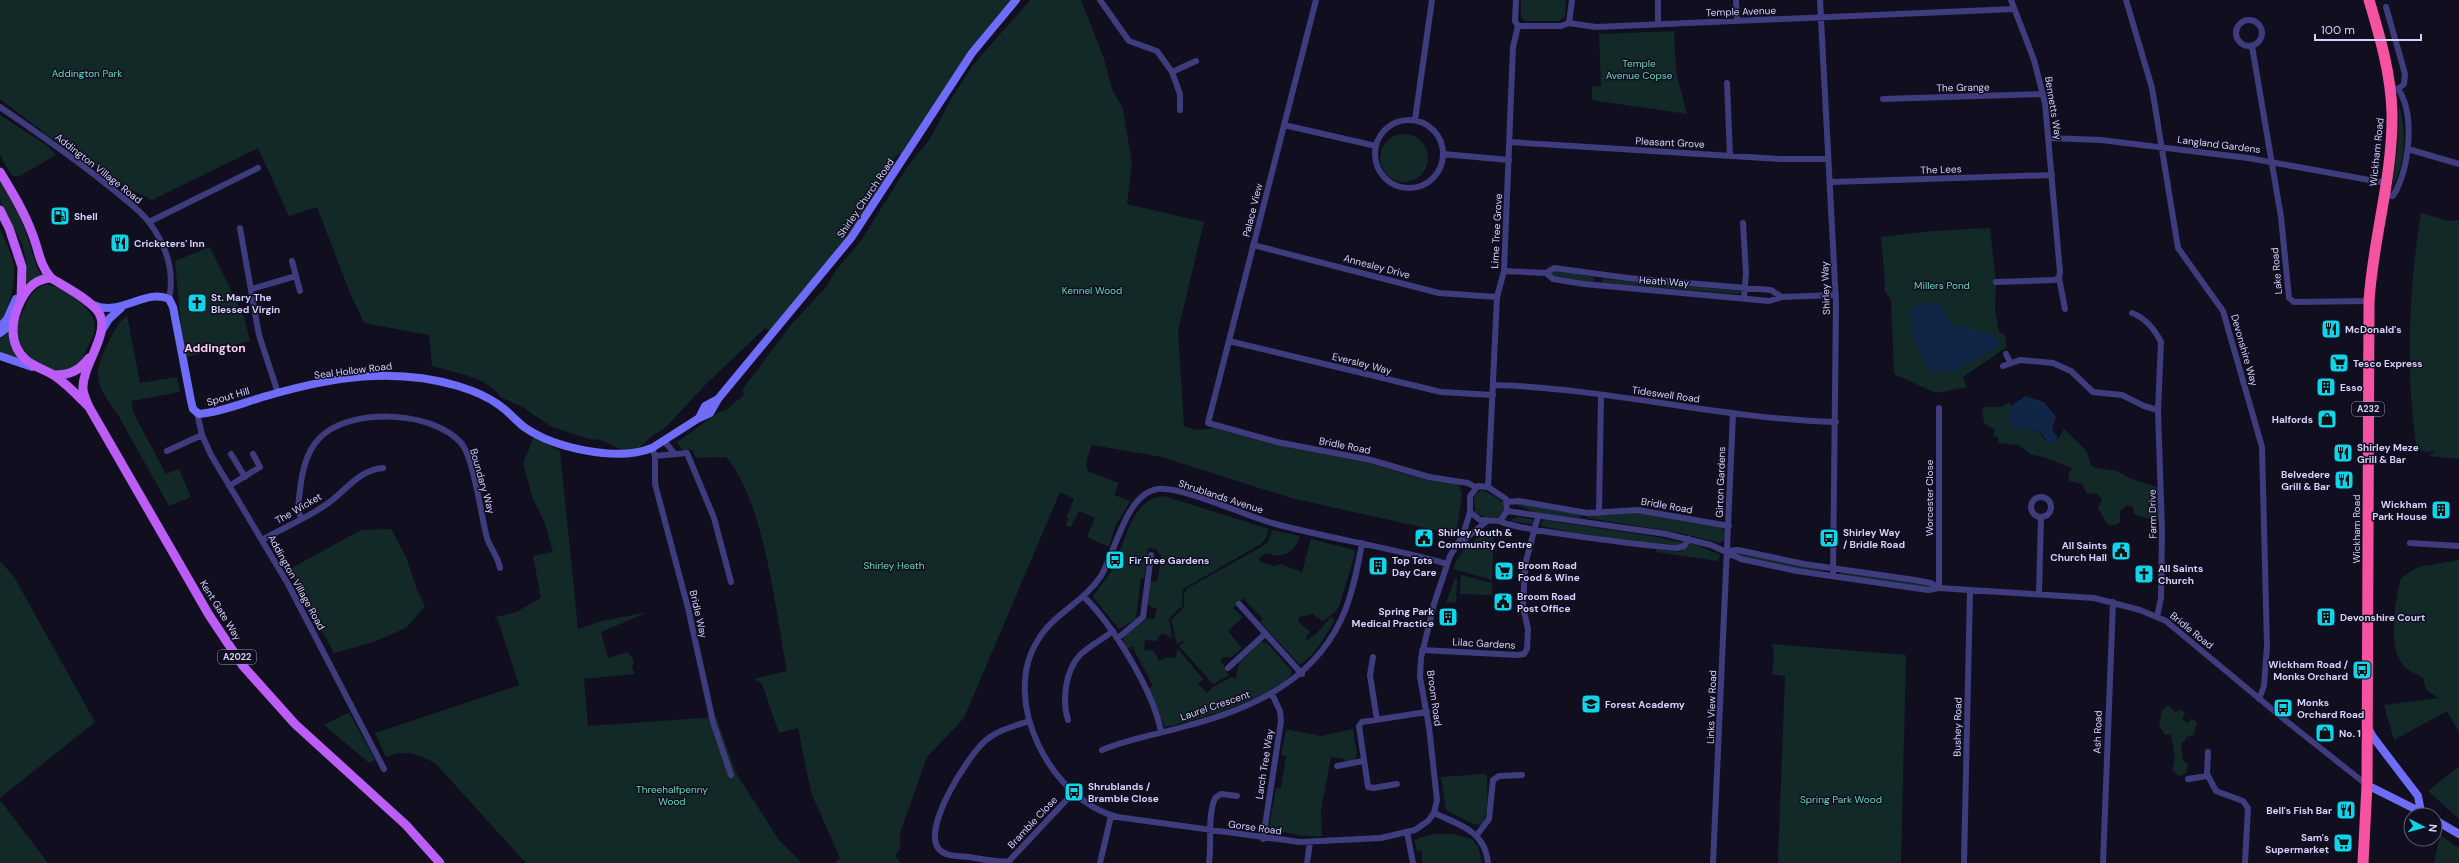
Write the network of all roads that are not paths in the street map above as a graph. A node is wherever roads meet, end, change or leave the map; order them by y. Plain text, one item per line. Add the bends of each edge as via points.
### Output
1 (1016, 0) edge
2 (1100, 0) edge
3 (1316, 0) edge
4 (1432, 0) edge
5 (1516, 0) edge
6 (1572, 0) edge
7 (1658, 0) edge
8 (1736, 0) edge
9 (1820, 0) edge
10 (2011, 0) edge
11 (2126, 0) edge
12 (2369, 0) edge
13 (2386, 7) dead end
14 (2014, 9) junction
15 (1822, 18) junction
16 (1737, 21) junction
17 (1569, 22) junction
18 (1658, 24) junction
19 (1518, 26) junction
20 (2252, 46) junction
21 (1196, 62) dead end
22 (1172, 72) junction
23 (1727, 83) dead end
24 (2394, 89) junction
25 (2043, 94) junction
26 (1883, 99) dead end
27 (0, 107) edge
28 (1180, 110) dead end
29 (1415, 120) junction
30 (1284, 125) junction
31 (2049, 138) junction
32 (1510, 142) junction
33 (1376, 146) junction
34 (2162, 147) junction
35 (2408, 149) junction
36 (1443, 154) junction
37 (1730, 155) junction
38 (1828, 158) junction
39 (1509, 160) junction
40 (2271, 161) junction
41 (2459, 164) edge
42 (258, 168) dead end
43 (0, 172) edge
44 (2052, 175) junction
45 (1831, 182) junction
46 (2386, 183) junction
47 (2384, 195) junction
48 (0, 210) edge
49 (149, 222) junction
50 (1743, 223) dead end
51 (240, 228) dead end
52 (1253, 244) junction
53 (292, 261) dead end
54 (1504, 270) junction
55 (1546, 273) junction
56 (1599, 275) junction
57 (296, 276) junction
58 (51, 278) junction
59 (2058, 278) junction
60 (21, 281) junction
61 (1996, 282) dead end
62 (1598, 286) junction
63 (1746, 288) junction
64 (252, 289) junction
65 (300, 291) dead end
66 (1836, 295) junction
67 (1497, 297) junction
68 (1782, 297) junction
69 (1744, 298) junction
70 (169, 299) junction
71 (2369, 301) junction
72 (20, 302) junction
73 (90, 304) junction
74 (122, 308) junction
75 (2065, 310) dead end
76 (16, 313) junction
77 (2132, 313) dead end
78 (0, 327) edge
79 (0, 332) edge
80 (101, 332) junction
81 (1228, 341) junction
82 (93, 352) junction
83 (2006, 354) dead end
84 (0, 356) edge
85 (2010, 362) junction
86 (2003, 366) dead end
87 (43, 370) junction
88 (54, 375) junction
89 (1494, 385) junction
90 (278, 393) junction
91 (1493, 395) junction
92 (1601, 395) junction
93 (191, 401) joint
94 (89, 407) junction
95 (1939, 408) dead end
96 (2158, 410) junction
97 (197, 413) junction
98 (1733, 413) junction
99 (1836, 422) junction
100 (1210, 425) joint
101 (202, 435) junction
102 (664, 441) junction
103 (167, 451) dead end
104 (654, 452) junction
105 (231, 454) dead end
106 (253, 454) dead end
107 (675, 454) junction
108 (383, 468) dead end
109 (245, 477) junction
110 (229, 486) junction
111 (1475, 487) junction
112 (1488, 487) junction
113 (1507, 502) junction
114 (1508, 511) junction
115 (1470, 512) junction
116 (1599, 513) junction
117 (1538, 516) junction
118 (2041, 517) dead end
119 (302, 518) junction
120 (1500, 520) junction
121 (1487, 521) junction
122 (1729, 526) junction
123 (1536, 529) junction
124 (1689, 539) junction
125 (262, 540) junction
126 (1362, 543) junction
127 (1460, 543) junction
128 (2410, 543) dead end
129 (2459, 546) edge
130 (1728, 551) junction
131 (1151, 555) dead end
132 (1447, 564) junction
133 (500, 568) dead end
134 (1834, 568) junction
135 (1878, 574) junction
136 (1833, 576) junction
137 (731, 582) dead end
138 (1876, 582) junction
139 (1939, 588) junction
140 (1970, 591) junction
141 (2039, 594) junction
142 (1084, 597) junction
143 (2113, 602) junction
144 (1239, 604) dead end
145 (2157, 616) junction
146 (1114, 631) junction
147 (1265, 634) junction
148 (1118, 638) junction
149 (1422, 650) junction
150 (1373, 657) dead end
151 (1228, 668) dead end
152 (1302, 674) junction
153 (1272, 694) junction
154 (2259, 699) junction
155 (1427, 712) junction
156 (1068, 720) dead end
157 (1377, 720) junction
158 (1029, 721) junction
159 (2368, 727) junction
160 (1161, 732) junction
161 (1102, 750) dead end
162 (2208, 752) dead end
163 (1363, 761) junction
164 (380, 762) junction
165 (374, 765) dead end
166 (1337, 766) dead end
167 (384, 769) dead end
168 (731, 775) dead end
169 (1522, 775) dead end
170 (2207, 776) junction
171 (2188, 779) dead end
172 (1397, 784) dead end
173 (2367, 785) junction
174 (1072, 794) junction
175 (1237, 796) dead end
176 (2410, 807) edge
177 (2422, 807) edge
178 (1434, 814) junction
179 (1111, 816) junction
180 (2443, 825) edge
181 (1211, 831) junction
182 (1408, 832) junction
183 (2459, 834) edge
184 (1477, 835) junction
185 (1264, 839) junction
186 (1310, 842) junction
187 (440, 863) edge
188 (1100, 863) edge
189 (1209, 863) edge
190 (1308, 863) edge
191 (1413, 863) edge
192 (1488, 863) edge
193 (1713, 863) edge
194 (1964, 863) edge
195 (2103, 863) edge
196 (2245, 863) edge
197 (2363, 863) edge

1 - 102 street, Shirley Church Road via 972,53 851,238 718,399 705,406 699,418
2 - 22 street via 1129,41 1157,51
3 - 30 street, Palace View
4 - 29 street
5 - 19 street, Lime Tree Grove via 1515,21
6 - 17 street
7 - 18 street
8 - 16 street
9 - 15 street, Shirley Way
10 - 14 street, Bennetts Way
11 - 34 street, Devonshire Way via 2149,76
12 - 24 highway, Wickham Road / A232
13 - 24 street, Wickham Road via 2405,74 2404,84
14 - 15 street, Temple Avenue
14 - 25 street, Bennetts Way via 2034,60
15 - 16 street, Temple Avenue
15 - 38 street, Shirley Way
16 - 18 street, Temple Avenue
17 - 18 street, Temple Avenue via 1589,28
17 - 19 street, Temple Avenue via 1561,26
19 - 32 street, Lime Tree Grove via 1513,47
20 - 20 street via 2240,43 2236,36 2240,24 2248,20 2256,22 2262,29 2262,38
20 - 40 street
21 - 22 street
22 - 28 street via 1180,94
23 - 37 street
24 - 35 street, Wickham Road via 2407,118
24 - 46 highway, Wickham Road / A232
25 - 26 street, The Grange
25 - 31 street, Bennetts Way
27 - 49 street, Addington Village Road via 108,185 136,207
29 - 33 street via 1395,123 1387,129
29 - 36 street via 1428,125 1437,134
30 - 33 street
30 - 52 street, Palace View
31 - 34 street, Langland Gardens via 2101,140
31 - 44 street, Bennetts Way
32 - 37 street, Pleasant Grove
32 - 39 street, Lime Tree Grove
33 - 36 street via 1376,160 1382,173 1392,183 1406,188 1420,186 1432,179 1440,168
34 - 40 street, Langland Gardens
34 - 154 street, Devonshire Way via 2178,248 2223,311 2262,447 2267,646 2264,686
35 - 41 street
35 - 47 street, Wickham Road via 2399,187 2394,196
36 - 39 street
37 - 38 street, Pleasant Grove via 1787,159
38 - 45 street, Shirley Way
39 - 54 street, Lime Tree Grove
40 - 46 street, Langland Gardens
40 - 71 street, Lake Road via 2281,217 2290,301
42 - 49 street
43 - 58 main road via 23,211 42,268
44 - 45 street, The Lees
44 - 59 street, Bennetts Way via 2060,272
45 - 66 street, Shirley Way
46 - 47 highway, Wickham Road / A232
47 - 71 highway, Wickham Road / A232 via 2373,257
48 - 60 main road via 18,252 22,268
49 - 70 street, Addington Village Road via 161,241 169,261 172,289
50 - 63 street
51 - 64 street
52 - 67 street, Annesley Drive via 1439,293
52 - 81 street, Palace View
53 - 57 street
54 - 55 street, Heath Way
54 - 67 street, Lime Tree Grove
55 - 56 street, Heath Way via 1554,268
55 - 62 street, Heath Way via 1553,279
56 - 62 street
56 - 63 street, Heath Way
57 - 64 street
57 - 65 street
58 - 72 main road via 36,281
58 - 73 main road
59 - 61 street
59 - 75 street, Bennetts Way
60 - 72 main road
60 - 78 street via 14,306
62 - 69 street, Heath Way
63 - 68 street, Heath Way via 1771,290
63 - 69 street
64 - 90 street via 260,335
66 - 68 street, Heath Way
66 - 99 street, Shirley Way
67 - 89 street, Lime Tree Grove
68 - 69 street, Heath Way via 1769,301
70 - 74 street via 157,296
70 - 93 street, Addington Village Road via 173,307
71 - 159 highway, Wickham Road / A232
72 - 76 main road
73 - 74 street via 101,309
73 - 80 main road via 99,313
74 - 80 street via 109,319
76 - 79 street via 10,326
76 - 87 main road via 13,331 15,345 26,360
77 - 96 street, Farm Drive via 2145,322 2161,342
80 - 82 main road
81 - 91 street, Eversley Way via 1441,392
81 - 100 street, Palace View via 1208,420
82 - 88 main road via 74,373
82 - 94 main road via 84,385
83 - 85 street
84 - 87 street
85 - 86 street
85 - 96 street via 2031,360 2057,364 2073,373 2093,392 2122,395
87 - 88 main road
88 - 94 main road
89 - 91 street, Lime Tree Grove
89 - 92 street, Tideswell Road via 1545,387
90 - 97 street, Spout Hill via 203,414
90 - 104 street, Seal Hollow Road via 348,379 394,374 417,376 458,386 486,398 500,405 525,427 572,447 599,452
91 - 112 street, Lime Tree Grove
92 - 98 street, Tideswell Road
92 - 116 street
93 - 97 street, Spout Hill
94 - 187 main road, Kent Gate Way / A2022 via 198,596 243,666 295,724 406,825
95 - 139 street, Worcester Close
96 - 145 street, Farm Drive via 2162,535 2161,598
97 - 101 street, Addington Village Road
98 - 99 street, Tideswell Road via 1796,421
98 - 122 street, Girton Gardens
99 - 134 street, Shirley Way
100 - 111 street, Bridle Road via 1297,446 1371,460 1429,477 1468,483
101 - 103 street
101 - 110 street, Addington Village Road
102 - 104 street, Shirley Church Road
102 - 107 street
104 - 107 street
104 - 168 street, Bridle Way via 655,484 688,608 713,722
105 - 109 street
106 - 109 street via 260,467
107 - 137 street via 688,453 714,518
108 - 119 street, The Wicket via 373,469 356,478 326,504
109 - 110 street
110 - 125 street, Addington Village Road
111 - 112 street, Bridle Road
111 - 115 street via 1470,496
112 - 113 street via 1503,496
113 - 114 street
113 - 116 street, Bridle Road via 1519,501 1574,512
114 - 117 street, Bridle Road
114 - 120 street
115 - 121 street via 1476,518
115 - 127 street, Broom Road
116 - 122 street, Bridle Road via 1638,510
117 - 123 street, Lilac Gardens
117 - 124 street, Bridle Road
118 - 141 street
119 - 125 street, The Wicket
119 - 133 street, Boundary Way via 299,506 304,468 310,451 322,435 341,424 371,416 416,420 451,435 462,445 474,478 488,539 496,552
120 - 121 street
120 - 123 street via 1505,524
121 - 127 street, Broom Road
122 - 130 street, Girton Gardens
123 - 124 street via 1677,548 1684,546
123 - 149 street, Lilac Gardens via 1525,565 1523,608 1528,629 1524,654
124 - 130 street, Bridle Road
125 - 164 street, Addington Village Road via 322,648
126 - 132 street, Shrublands Avenue
126 - 142 street, Shrublands Avenue via 1272,523 1176,491 1159,489 1145,496 1133,508 1103,572
126 - 152 street, Laurel Crescent via 1352,591 1343,617 1322,651
127 - 132 street, Broom Road
128 - 129 street
130 - 134 street, Bridle Road via 1738,550
130 - 136 street, Bridle Road via 1741,559
130 - 193 street, Links View Road
131 - 148 street via 1143,617
132 - 149 street, Broom Road
134 - 135 street, Bridle Road
134 - 136 street, Shirley Way
135 - 138 street
135 - 139 street, Bridle Road via 1927,582
136 - 138 street, Bridle Road
138 - 139 street, Bridle Road via 1928,590
139 - 140 street, Bridle Road
140 - 141 street, Bridle Road
140 - 194 street, Bushey Road
141 - 143 street, Bridle Road via 2087,597
142 - 146 street
142 - 158 street, Shrublands Avenue via 1046,629 1034,646 1025,685
143 - 145 street, Bridle Road
143 - 195 street, Ash Road
144 - 147 street
145 - 154 street, Bridle Road via 2172,624
146 - 148 street
146 - 156 street via 1083,653 1075,663 1064,701
147 - 151 street
147 - 152 street
148 - 160 street via 1154,707
149 - 155 street, Broom Road via 1420,671
150 - 157 street via 1370,675
152 - 153 street, Laurel Crescent
153 - 160 street, Laurel Crescent via 1224,715
153 - 185 street, Larch Tree Way via 1280,711 1281,721
154 - 173 street, Bridle Road
155 - 157 street
155 - 178 street, Broom Road via 1437,800
157 - 163 street via 1362,722 1359,726
158 - 174 street, Shrublands Avenue via 1052,767
158 - 174 street, Bramble Close via 999,732 986,740 971,756 955,780 946,800 936,832 937,847 951,855 1009,861
159 - 173 highway, Wickham Road / A232
159 - 177 street via 2373,738 2418,796
160 - 161 street, Laurel Crescent via 1130,739
162 - 170 street
163 - 166 street
163 - 172 street via 1367,785 1370,788
164 - 165 street
164 - 167 street, Addington Village Road
169 - 184 street via 1499,776 1493,780 1489,819
170 - 171 street
170 - 196 street via 2216,791 2246,803 2248,813
173 - 176 street
173 - 197 highway, Wickham Road / A232
174 - 179 street, Gorse Road
175 - 181 street via 1216,796
178 - 182 street, Gorse Road via 1424,824
178 - 184 street
179 - 181 street, Gorse Road
179 - 188 street
180 - 183 street
181 - 185 street, Gorse Road
181 - 189 street
182 - 186 street, Gorse Road via 1363,840
182 - 191 street
184 - 192 street via 1485,849
185 - 186 street, Gorse Road
186 - 190 street

